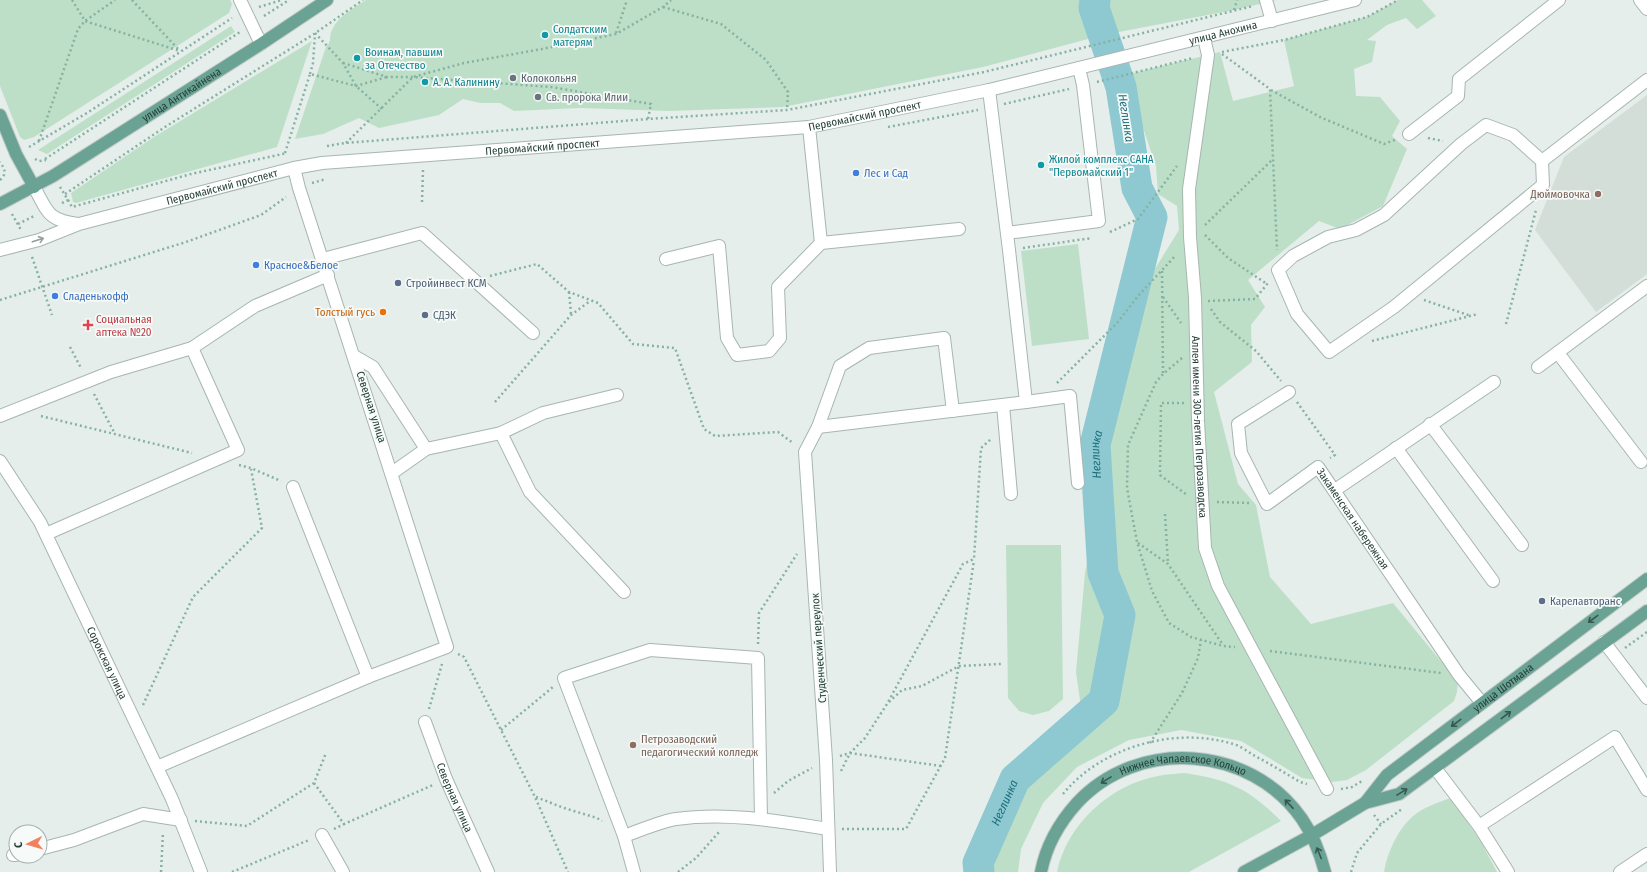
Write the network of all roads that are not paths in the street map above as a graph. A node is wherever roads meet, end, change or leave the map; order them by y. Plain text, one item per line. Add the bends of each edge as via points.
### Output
1 (240, 0) edge
2 (327, 0) edge
3 (1356, 0) edge
4 (1559, 0) edge
5 (1640, 0) edge
6 (1267, 1) edge
7 (1647, 9) edge
8 (1272, 21) junction
9 (1204, 38) junction
10 (261, 44) junction
11 (1085, 67) junction
12 (1647, 80) edge
13 (989, 90) junction
14 (0, 115) edge
15 (809, 127) junction
16 (1410, 134) road end
17 (1542, 161) junction
18 (294, 168) junction
19 (34, 187) junction
20 (0, 204) edge
21 (79, 224) junction
22 (959, 229) dead end
23 (1007, 232) junction
24 (821, 243) junction
25 (0, 250) edge
26 (323, 259) junction
27 (666, 259) dead end
28 (328, 275) junction
29 (1647, 286) edge
30 (533, 333) dead end
31 (192, 348) junction
32 (1558, 353) junction
33 (354, 356) junction
34 (1538, 367) dead end
35 (1494, 382) dead end
36 (1289, 392) road end
37 (617, 395) dead end
38 (1026, 402) junction
39 (1003, 405) junction
40 (953, 411) junction
41 (0, 416) edge
42 (1430, 424) junction
43 (818, 427) junction
44 (500, 433) junction
45 (1396, 448) junction
46 (426, 449) junction
47 (0, 461) edge
48 (1641, 462) dead end
49 (392, 473) junction
50 (1078, 483) dead end
51 (294, 487) road end
52 (1335, 490) junction
53 (1011, 494) dead end
54 (46, 534) junction
55 (1522, 545) dead end
56 (1647, 579) edge
57 (1493, 581) dead end
58 (624, 592) dead end
59 (1647, 611) edge
60 (1604, 642) junction
61 (368, 677) junction
62 (1647, 698) edge
63 (1482, 703) junction
64 (425, 722) road end
65 (157, 767) junction
66 (1435, 768) junction
67 (1327, 789) dead end
68 (1647, 790) edge
69 (1365, 803) junction
70 (761, 814) junction
71 (181, 820) junction
72 (1479, 826) junction
73 (828, 828) junction
74 (322, 835) road end
75 (1312, 835) junction
76 (624, 836) junction
77 (48, 846) edge
78 (1647, 854) edge
79 (201, 872) edge
80 (343, 872) edge
81 (488, 872) edge
82 (634, 872) edge
83 (830, 872) edge
84 (1041, 872) edge
85 (1244, 872) edge
86 (1325, 872) edge
87 (1508, 872) edge
88 (1620, 872) edge

1 - 10 street
2 - 10 main road, улица Антикайнена
3 - 8 street, улица Анохина
4 - 16 street via 1459,79 1458,96
5 - 7 street
6 - 8 street
8 - 9 street, улица Анохина
9 - 11 street, улица Анохина
9 - 67 street, Аллея имени 300-летия Петрозаводска via 1208,55 1189,189 1205,548 1218,586
10 - 19 main road, улица Антикайнена
11 - 13 street, Первомайский проспект
11 - 23 street via 1083,85 1099,221
12 - 17 street
13 - 15 street, Первомайский проспект
13 - 23 street
14 - 19 main road via 16,154
15 - 18 street, Первомайский проспект via 322,163
15 - 24 street
17 - 17 street via 1543,185 1409,294 1329,352 1297,314 1278,270 1293,256 1328,237 1356,230 1384,215 1461,144 1486,125 1513,135
18 - 21 street, Первомайский проспект
18 - 26 street, Северная улица
19 - 20 main road
19 - 21 street via 51,216 61,222
25 -> 21 street, Первомайский проспект via 39,240
22 - 24 street
23 - 38 street
24 - 27 street via 778,286 780,338 769,351 737,355 727,338 719,246
26 - 28 street, Северная улица
26 - 30 street via 422,234
28 - 31 street via 255,306
28 - 33 street, Северная улица
29 - 32 street
31 - 41 street via 111,372
31 - 54 street via 238,450
32 - 34 street
32 - 48 street
33 - 46 street via 373,367
33 - 49 street, Северная улица
35 - 42 street
36 - 52 street, Закаменская набережная via 1238,424 1241,453 1267,504 1318,467
37 - 44 street via 544,413
38 - 39 street
38 - 50 street via 1070,396
39 - 40 street
39 - 53 street
40 - 43 street
40 - 43 street via 944,338 869,348 840,366
42 - 45 street
42 - 55 street
43 - 73 street, Студенческий переулок via 805,452 826,760
44 - 46 street
44 - 58 street via 530,492
45 - 52 street
45 - 57 street
46 - 49 street
47 - 54 street, Сорокская улица
49 - 61 street, Северная улица via 447,647
51 - 61 street
52 - 63 street, Закаменская набережная via 1460,675
54 - 65 street, Сорокская улица
56 -> 63 main road, улица Шотмана
59 - 60 main road, улица Шотмана
60 - 62 street
66 -> 60 main road, улица Шотмана
61 - 65 street
63 -> 69 main road, улица Шотмана via 1387,776
64 - 81 street, Северная улица via 446,779
65 - 71 street, Сорокская улица
69 -> 66 main road, улица Шотмана via 1399,794
66 - 72 street
68 - 72 street via 1615,737
69 - 75 main road, улица Шотмана
70 - 73 street
70 - 76 street via 734,818 675,819
70 - 76 street via 758,658 650,650 564,678
71 - 77 street via 143,814 74,840
71 - 79 street, Сорокская улица
72 - 87 street
73 - 83 street, Студенческий переулок
74 - 80 street
75 -> 84 main road, Нижнее Чапаевское Кольцо via 1289,804 1275,791 1243,770 1206,759 1168,758 1125,770 1082,798 1058,828 1049,845
75 - 85 main road, улица Шотмана
86 -> 75 main road, Нижнее Чапаевское Кольцо
76 - 82 street
78 - 88 street

